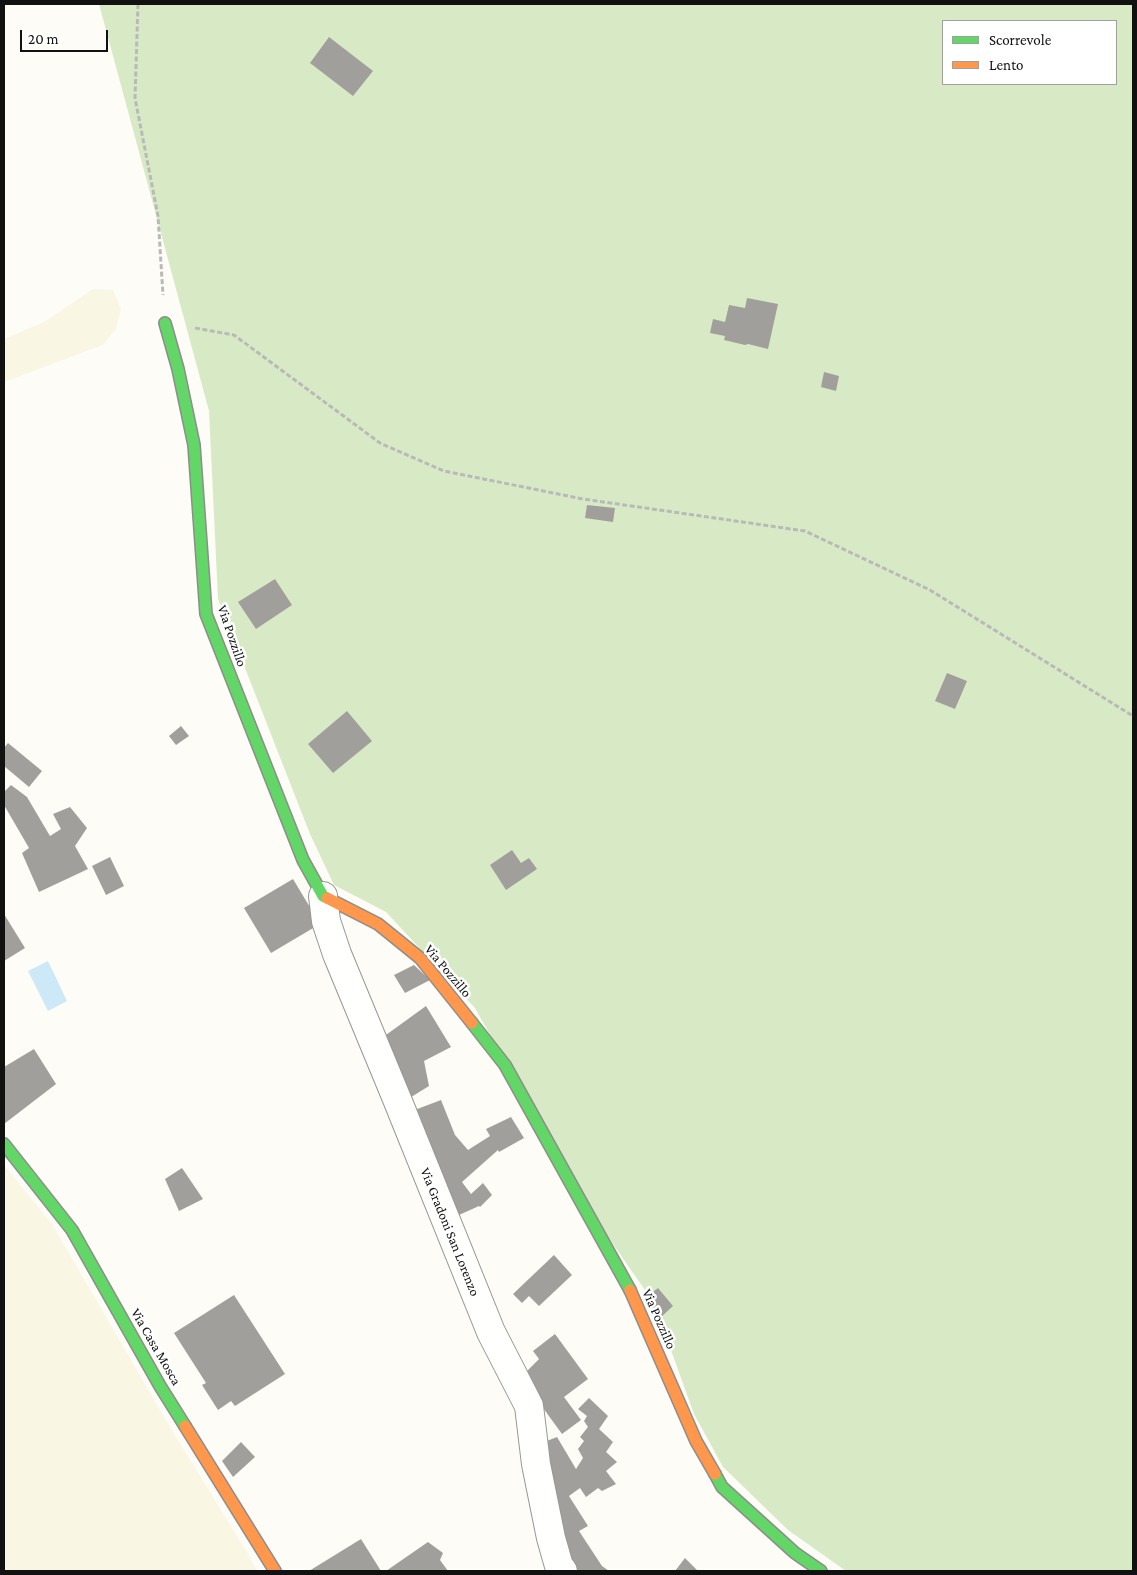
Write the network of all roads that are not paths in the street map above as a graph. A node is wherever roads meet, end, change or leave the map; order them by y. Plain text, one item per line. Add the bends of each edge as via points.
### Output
1 (165, 323) road end
2 (323, 896) junction
3 (4, 1144) edge
4 (275, 1571) edge
5 (563, 1571) edge
6 (820, 1571) edge

1 - 2 street, Via Pozzillo via 194,445 206,614 303,860
2 - 5 street, Via Gradoni San Lorenzo via 326,921 336,954 487,1323 529,1406 536,1464 551,1538
2 - 6 street, Via Pozzillo via 378,924 420,958 505,1065 632,1294 696,1441 722,1487 795,1553
3 - 4 street, Via Casa Mosca via 72,1230 160,1386

